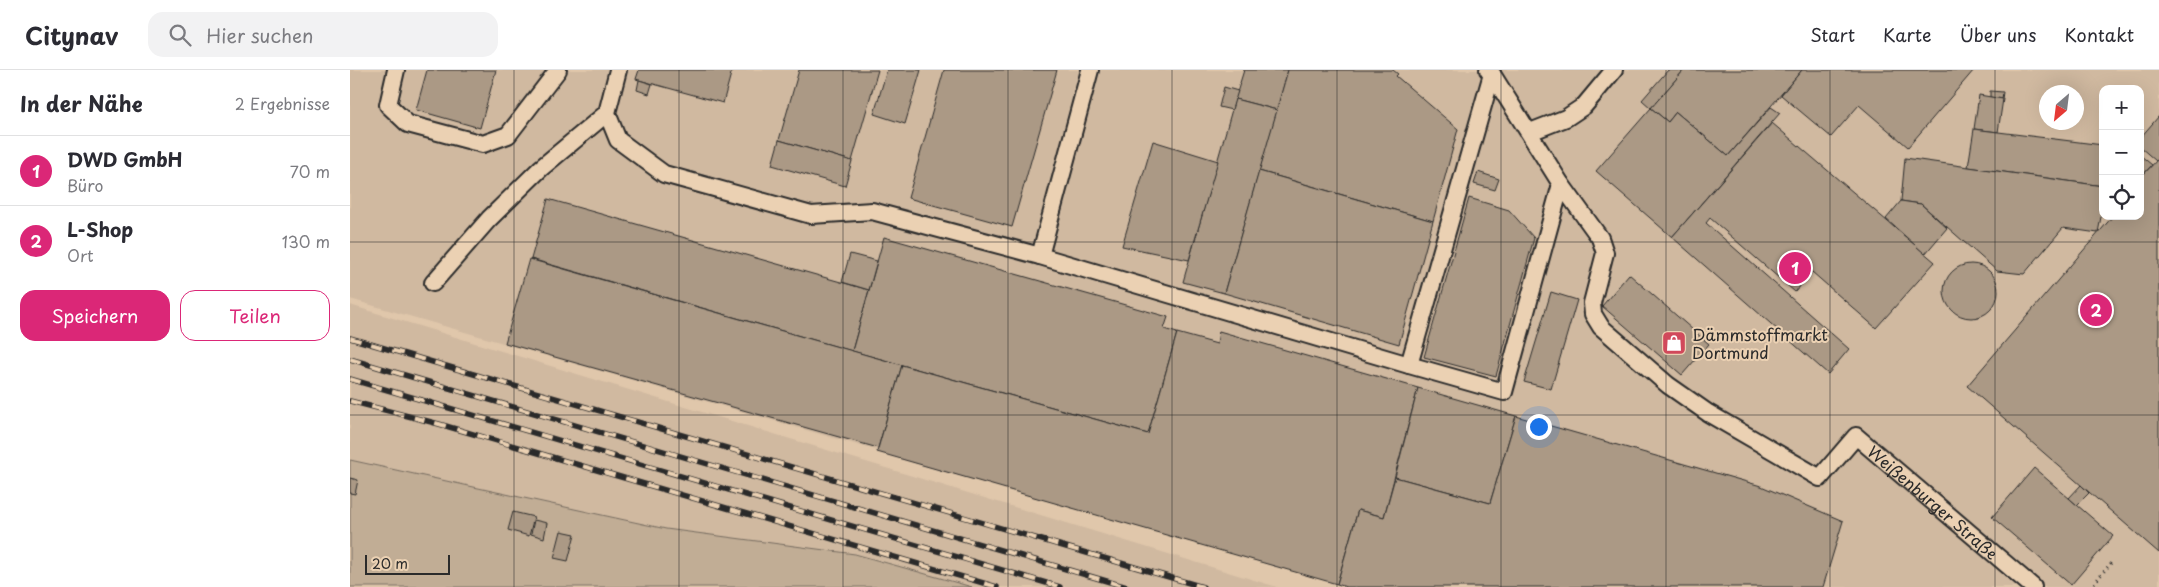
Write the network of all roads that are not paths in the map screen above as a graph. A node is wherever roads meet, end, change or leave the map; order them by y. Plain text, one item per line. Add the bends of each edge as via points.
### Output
1 (396, 70) edge
2 (558, 70) edge
3 (618, 70) edge
4 (1090, 70) edge
5 (1614, 70) edge
6 (1490, 72) edge
7 (607, 113) junction
8 (1530, 132) junction
9 (1561, 184) junction
10 (1040, 256) junction
11 (433, 284) dead end
12 (1409, 365) junction
13 (2033, 587) edge

1 - 2 lane via 388,105 408,124 483,144 508,135
3 - 7 lane
4 - 10 lane
5 - 8 lane via 1584,106 1566,118
6 - 8 lane
6 - 12 lane
7 - 10 lane via 618,140 664,174 811,215 872,211
7 - 11 lane via 534,174 489,219
8 - 9 lane
9 - 12 lane via 1504,392
9 - 13 lane, Weißenburger Straße via 1600,238 1605,253 1592,303 1593,314 1602,327 1668,385 1708,413 1820,478 1856,436
10 - 12 lane

